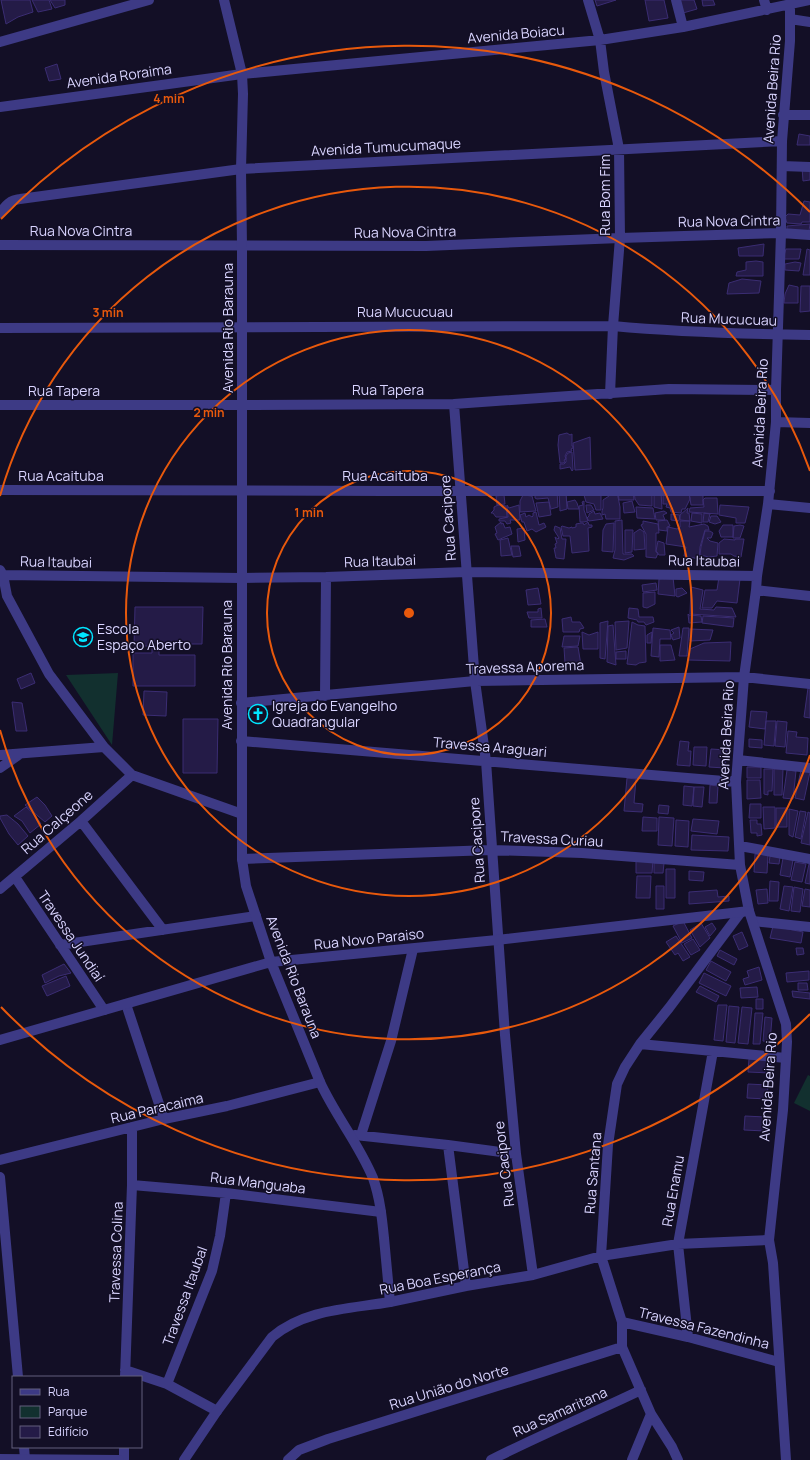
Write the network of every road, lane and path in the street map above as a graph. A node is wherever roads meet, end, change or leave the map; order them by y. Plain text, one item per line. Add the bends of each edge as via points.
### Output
1 (149, 0) edge
2 (224, 0) edge
3 (588, 0) edge
4 (676, 0) edge
5 (810, 0) edge
6 (136, 2) edge
7 (765, 5) edge
8 (790, 5) junction
9 (790, 19) junction
10 (810, 22) edge
11 (683, 27) junction
12 (600, 40) junction
13 (0, 42) edge
14 (242, 74) junction
15 (0, 106) edge
16 (783, 115) junction
17 (810, 115) edge
18 (782, 141) junction
19 (619, 149) junction
20 (782, 166) junction
21 (810, 167) edge
22 (241, 169) junction
23 (0, 213) edge
24 (781, 233) junction
25 (810, 235) edge
26 (620, 238) junction
27 (0, 245) edge
28 (242, 247) junction
29 (613, 326) junction
30 (242, 327) junction
31 (0, 328) edge
32 (778, 335) junction
33 (810, 335) edge
34 (776, 390) junction
35 (610, 394) junction
36 (454, 404) junction
37 (0, 405) edge
38 (241, 405) junction
39 (776, 422) junction
40 (810, 423) edge
41 (0, 490) edge
42 (460, 490) junction
43 (770, 491) junction
44 (242, 492) junction
45 (768, 504) junction
46 (810, 508) edge
47 (2, 572) edge
48 (466, 572) junction
49 (757, 576) junction
50 (326, 577) junction
51 (241, 578) junction
52 (756, 590) junction
53 (810, 596) edge
54 (3, 598) edge
55 (744, 677) junction
56 (475, 681) junction
57 (810, 684) edge
58 (324, 696) junction
59 (241, 703) junction
60 (241, 741) junction
61 (104, 748) junction
62 (20, 754) junction
63 (0, 755) edge
64 (738, 760) junction
65 (486, 761) junction
66 (0, 768) edge
67 (810, 768) edge
68 (132, 775) junction
69 (736, 782) junction
70 (242, 814) junction
71 (81, 821) junction
72 (740, 846) junction
73 (491, 850) junction
74 (242, 859) junction
75 (810, 859) edge
76 (740, 865) junction
77 (15, 877) junction
78 (0, 889) edge
79 (748, 915) junction
80 (256, 916) junction
81 (810, 926) edge
82 (163, 930) junction
83 (497, 940) junction
84 (60, 945) junction
85 (413, 949) junction
86 (271, 962) junction
87 (126, 1004) junction
88 (104, 1010) junction
89 (0, 1040) edge
90 (640, 1044) junction
91 (713, 1051) junction
92 (786, 1058) junction
93 (320, 1082) junction
94 (164, 1119) junction
95 (132, 1127) junction
96 (356, 1135) junction
97 (448, 1145) junction
98 (516, 1154) junction
99 (0, 1160) edge
100 (0, 1177) edge
101 (132, 1185) junction
102 (226, 1193) junction
103 (381, 1212) junction
104 (769, 1240) junction
105 (678, 1244) junction
106 (601, 1256) junction
107 (533, 1275) junction
108 (466, 1286) junction
109 (390, 1302) junction
110 (622, 1322) junction
111 (688, 1337) junction
112 (622, 1347) junction
113 (779, 1362) junction
114 (125, 1373) edge
115 (18, 1376) edge
116 (136, 1376) edge
117 (142, 1377) edge
118 (167, 1384) junction
119 (641, 1390) junction
120 (217, 1411) junction
121 (651, 1414) junction
122 (24, 1448) edge
123 (124, 1448) edge
124 (0, 1459) edge
125 (25, 1459) junction
126 (119, 1460) edge
127 (124, 1460) edge
128 (184, 1460) edge
129 (288, 1460) edge
130 (492, 1460) edge
131 (632, 1460) edge
132 (678, 1460) edge
133 (786, 1460) edge

1 - 6 street
2 - 14 street, Avenida Rio Barauna
3 - 12 street, Rua Bom Fim
4 - 11 street
5 - 8 street, Avenida Boiacu
6 - 13 street
7 - 8 street, Avenida Boiacu
7 - 11 street, Avenida Boiacu
8 - 9 street, Avenida Beira Rio
9 - 10 street
9 - 16 street, Avenida Beira Rio
11 - 12 street, Avenida Boiacu
12 - 14 street, Avenida Boiacu
12 - 19 street, Rua Bom Fim
14 - 15 street, Avenida Roraima
14 - 22 street, Avenida Rio Barauna
16 - 17 street
16 - 18 street, Avenida Beira Rio
18 - 19 street, Avenida Tumucumaque
18 - 20 street, Avenida Beira Rio
19 - 22 street, Avenida Tumucumaque
19 - 26 street, Rua Bom Fim
20 - 21 street
20 - 24 street, Avenida Beira Rio
22 - 23 street, Avenida Tumucumaque via 20,198 7,204
22 - 28 street, Avenida Rio Barauna
24 - 25 street, Rua Nova Cintra
24 - 26 street, Rua Nova Cintra
24 - 32 street, Avenida Beira Rio
26 - 28 street, Rua Nova Cintra via 426,246
26 - 29 street, Rua Bom Fim
27 - 28 street, Rua Nova Cintra
28 - 30 street, Avenida Rio Barauna
29 - 30 street, Rua Mucucuau
29 - 32 street, Rua Mucucuau
29 - 35 street, Rua Bom Fim
30 - 31 street, Rua Mucucuau
30 - 38 street, Avenida Rio Barauna
32 - 33 street, Rua Mucucuau
32 - 34 street, Avenida Beira Rio
34 - 35 street, Rua Tapera via 669,389
34 - 39 street, Avenida Beira Rio
35 - 36 street, Rua Tapera
36 - 38 street, Rua Tapera
36 - 42 street, Rua Cacipore
37 - 38 street, Rua Tapera
38 - 44 street, Avenida Rio Barauna
39 - 40 street
39 - 43 street, Avenida Beira Rio
41 - 44 street, Rua Acaituba
42 - 43 street, Rua Acaituba
42 - 44 street, Rua Acaituba
42 - 48 street, Rua Cacipore
43 - 45 street, Avenida Beira Rio
44 - 51 street, Avenida Rio Barauna
45 - 46 street
45 - 49 street, Avenida Beira Rio
47 - 51 street, Rua Itaubai
47 - 54 street
48 - 49 street, Rua Itaubai
48 - 50 street, Rua Itaubai
48 - 56 street, Rua Cacipore
49 - 52 street, Avenida Beira Rio
50 - 51 street, Rua Itaubai
50 - 58 street
51 - 59 street, Avenida Rio Barauna
52 - 53 street
52 - 55 street, Avenida Beira Rio
54 - 61 street via 49,674
55 - 56 street, Travessa Aporema
55 - 57 street, Travessa Aporema
55 - 64 street, Avenida Beira Rio
56 - 58 street, Travessa Aporema
56 - 65 street, Rua Cacipore
58 - 59 street, Travessa Aporema
59 - 60 street, Avenida Rio Barauna
60 - 65 street, Travessa Araguari
60 - 70 street, Avenida Rio Barauna
61 - 62 street
61 - 68 street
62 - 63 street
62 - 66 street
64 - 67 street
64 - 69 street, Avenida Beira Rio
65 - 69 street, Travessa Araguari
65 - 73 street, Rua Cacipore
68 - 70 street
68 - 71 street, Rua Calçeone
69 - 72 street, Avenida Beira Rio
70 - 74 street, Avenida Rio Barauna
71 - 77 street, Rua Calçeone
71 - 82 street
72 - 75 street
72 - 76 street, Avenida Beira Rio
73 - 74 street, Travessa Curiau
73 - 76 street, Travessa Curiau
73 - 83 street, Rua Cacipore
74 - 80 street, Avenida Rio Barauna via 246,886
76 - 79 street, Avenida Beira Rio
77 - 78 street, Rua Calçeone
77 - 84 street, Travessa Jundiaí
79 - 81 street, Rua Novo Paraiso
79 - 83 street, Rua Novo Paraiso
79 - 90 street, Rua Santana
79 - 92 street, Avenida Beira Rio via 786,1024
80 - 82 street
80 - 86 street, Avenida Rio Barauna
82 - 84 street
83 - 85 street, Rua Novo Paraiso
83 - 98 street, Rua Cacipore
84 - 88 street, Travessa Jundiaí
85 - 86 street, Rua Novo Paraiso
85 - 96 street via 391,1041
86 - 87 street, Rua Novo Paraiso
86 - 93 street, Avenida Rio Barauna
87 - 88 street, Rua Novo Paraiso
87 - 94 street
88 - 89 street, Rua Novo Paraiso
90 - 91 street
90 - 106 street, Rua Santana via 625,1066 617,1084 608,1145
91 - 92 street
91 - 105 street, Rua Enamu
92 - 104 street, Avenida Beira Rio
93 - 94 street, Rua Paracaima
93 - 96 street, Avenida Rio Barauna via 326,1096
94 - 95 street, Rua Paracaima
95 - 99 street, Rua Paracaima
95 - 101 street, Travessa Colina
96 - 97 street
96 - 103 street, Avenida Rio Barauna via 377,1191
97 - 98 street
97 - 108 street
98 - 107 street, Rua Cacipore
100 - 115 street
101 - 102 street, Rua Manguaba
101 - 114 street, Travessa Colina
102 - 103 street, Rua Manguaba
102 - 118 street, Travessa Itaubal via 212,1271
103 - 109 street, Avenida Rio Barauna
104 - 105 street, Rua Boa Esperança
104 - 113 street, Avenida Beira Rio via 773,1263
105 - 106 street, Rua Boa Esperança
105 - 111 street, Rua Enamu
106 - 107 street, Rua Boa Esperança
106 - 110 street, Rua Santana
107 - 108 street, Rua Boa Esperança
108 - 109 street, Rua Boa Esperança
109 - 120 street, Rua Boa Esperança via 315,1314 283,1328 272,1337
110 - 111 street, Travessa Fazendinha
110 - 112 street, Rua Santana
111 - 113 street, Travessa Fazendinha
112 - 119 street, Rua Santana
112 - 129 street, Rua União do Norte via 328,1439 300,1450
113 - 133 street, Avenida Beira Rio
114 - 116 street
117 - 118 street
118 - 120 street
119 - 121 street, Rua Santana
119 - 130 street, Rua Samaritana via 529,1440
120 - 128 street, Rua Boa Esperança
121 - 131 street
121 - 132 street, Rua Santana
122 - 125 street
123 - 127 street
124 - 125 street
125 - 126 street

